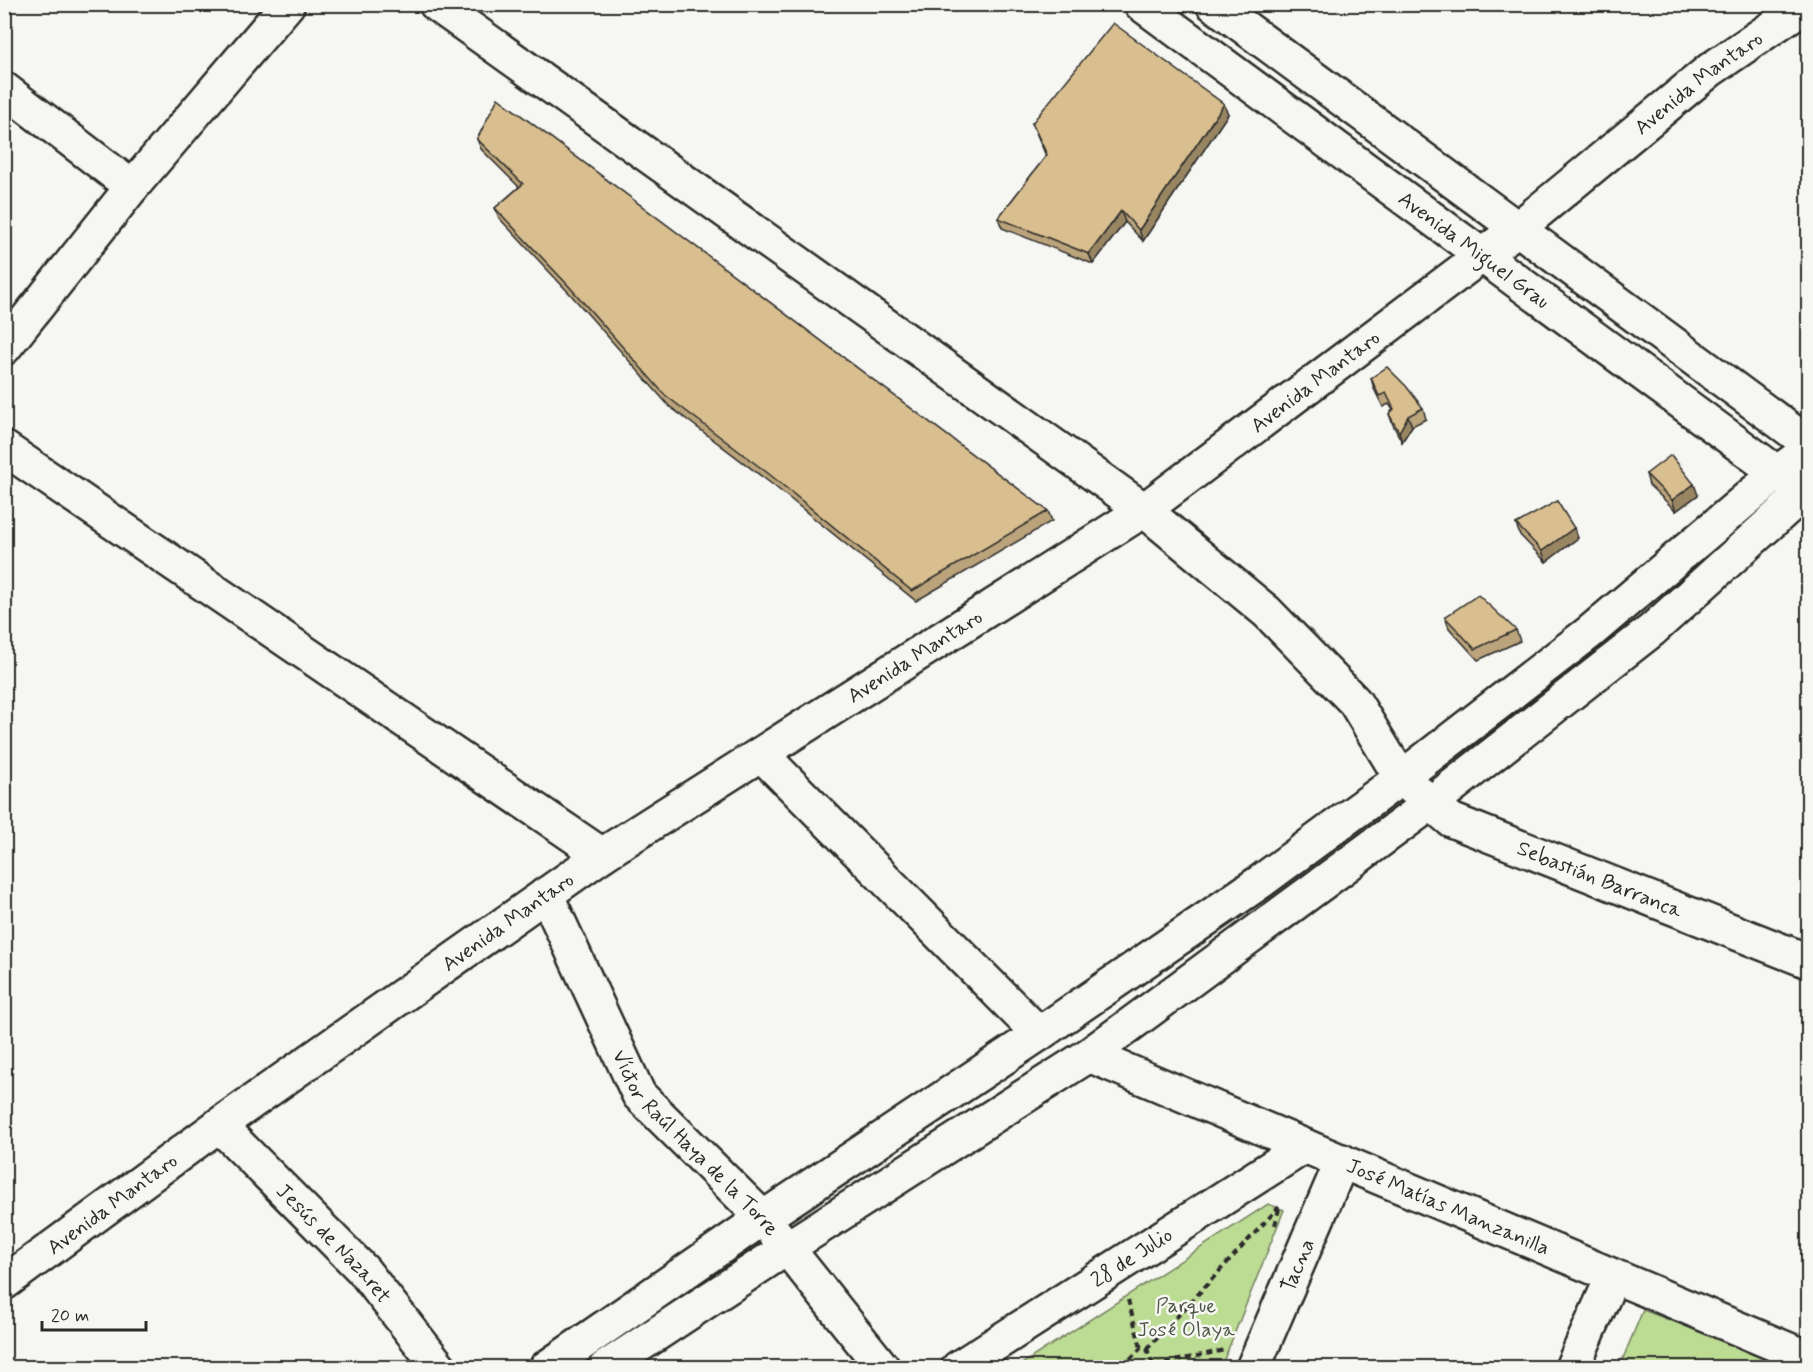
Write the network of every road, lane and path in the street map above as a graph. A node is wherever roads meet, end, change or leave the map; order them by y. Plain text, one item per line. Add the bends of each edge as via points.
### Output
1 (288, 4) edge
2 (436, 4) edge
3 (1141, 4) edge
4 (1213, 4) edge
5 (1807, 4) edge
6 (4, 89) edge
7 (132, 187) junction
8 (1517, 229) junction
9 (1483, 255) junction
10 (4, 348) edge
11 (1809, 443) edge
12 (4, 448) edge
13 (1809, 450) edge
14 (1777, 473) junction
15 (1807, 492) edge
16 (1144, 510) junction
17 (761, 754) junction
18 (1401, 778) junction
19 (1431, 803) junction
20 (602, 855) junction
21 (546, 894) junction
22 (1809, 961) edge
23 (1039, 1034) junction
24 (1089, 1055) junction
25 (219, 1125) junction
26 (1305, 1146) junction
27 (1342, 1161) junction
28 (1281, 1204) junction
29 (1261, 1216) dead end
30 (763, 1218) junction
31 (1274, 1226) dead end
32 (787, 1248) junction
33 (1613, 1276) junction
34 (4, 1283) edge
35 (1117, 1302) dead end
36 (1141, 1348) junction
37 (1147, 1349) junction
38 (1244, 1357) edge
39 (1809, 1358) edge
40 (1155, 1366) edge
41 (440, 1368) edge
42 (546, 1368) edge
43 (605, 1368) edge
44 (882, 1368) edge
45 (958, 1368) edge
46 (1125, 1368) edge
47 (1572, 1368) edge

1 - 7 street
2 - 16 street, Sebastián Barranca
3 - 9 street, Avenida Miguel Grau
4 - 8 street, Avenida Miguel Grau
5 - 8 street, Avenida Mantaro via 1710,70
6 - 7 street
7 - 10 street
8 - 9 street, Avenida Mantaro
8 - 11 street, Avenida Miguel Grau
9 - 14 street, Avenida Miguel Grau
9 - 16 street, Avenida Mantaro
12 - 20 street
13 - 14 street
14 - 15 street, Avenida Miguel Grau
14 - 18 street via 1590,632
15 - 19 street via 1652,630
16 - 17 street, Avenida Mantaro
16 - 18 street, Sebastián Barranca via 1267,612 1355,702
17 - 20 street, Avenida Mantaro
17 - 23 street
18 - 19 street, Sebastián Barranca
18 - 23 street via 1260,882
19 - 22 street, Sebastián Barranca via 1450,820
19 - 24 street
20 - 21 street, Avenida Mantaro
21 - 25 street, Avenida Mantaro
21 - 30 street, Víctor Raúl Haya de la Torre via 639,1095
23 - 30 street
24 - 26 street, José Matías Manzanilla
24 - 32 street
25 - 34 street, Avenida Mantaro
25 - 41 street, Jesús de Nazaret via 364,1271
26 - 27 street, José Matías Manzanilla
26 - 45 street, 28 de Julio
27 - 33 street, José Matías Manzanilla
27 - 38 street, Tacna
28 - 29 path
28 - 31 path
28 - 37 path
30 - 32 street, Víctor Raúl Haya de la Torre
30 - 42 street
32 - 43 street
32 - 44 street, Víctor Raúl Haya de la Torre
33 - 39 street, José Matías Manzanilla
33 - 47 street
35 - 36 path via 1127,1296
36 - 37 path
36 - 46 path
37 - 40 path
38 - 40 path

